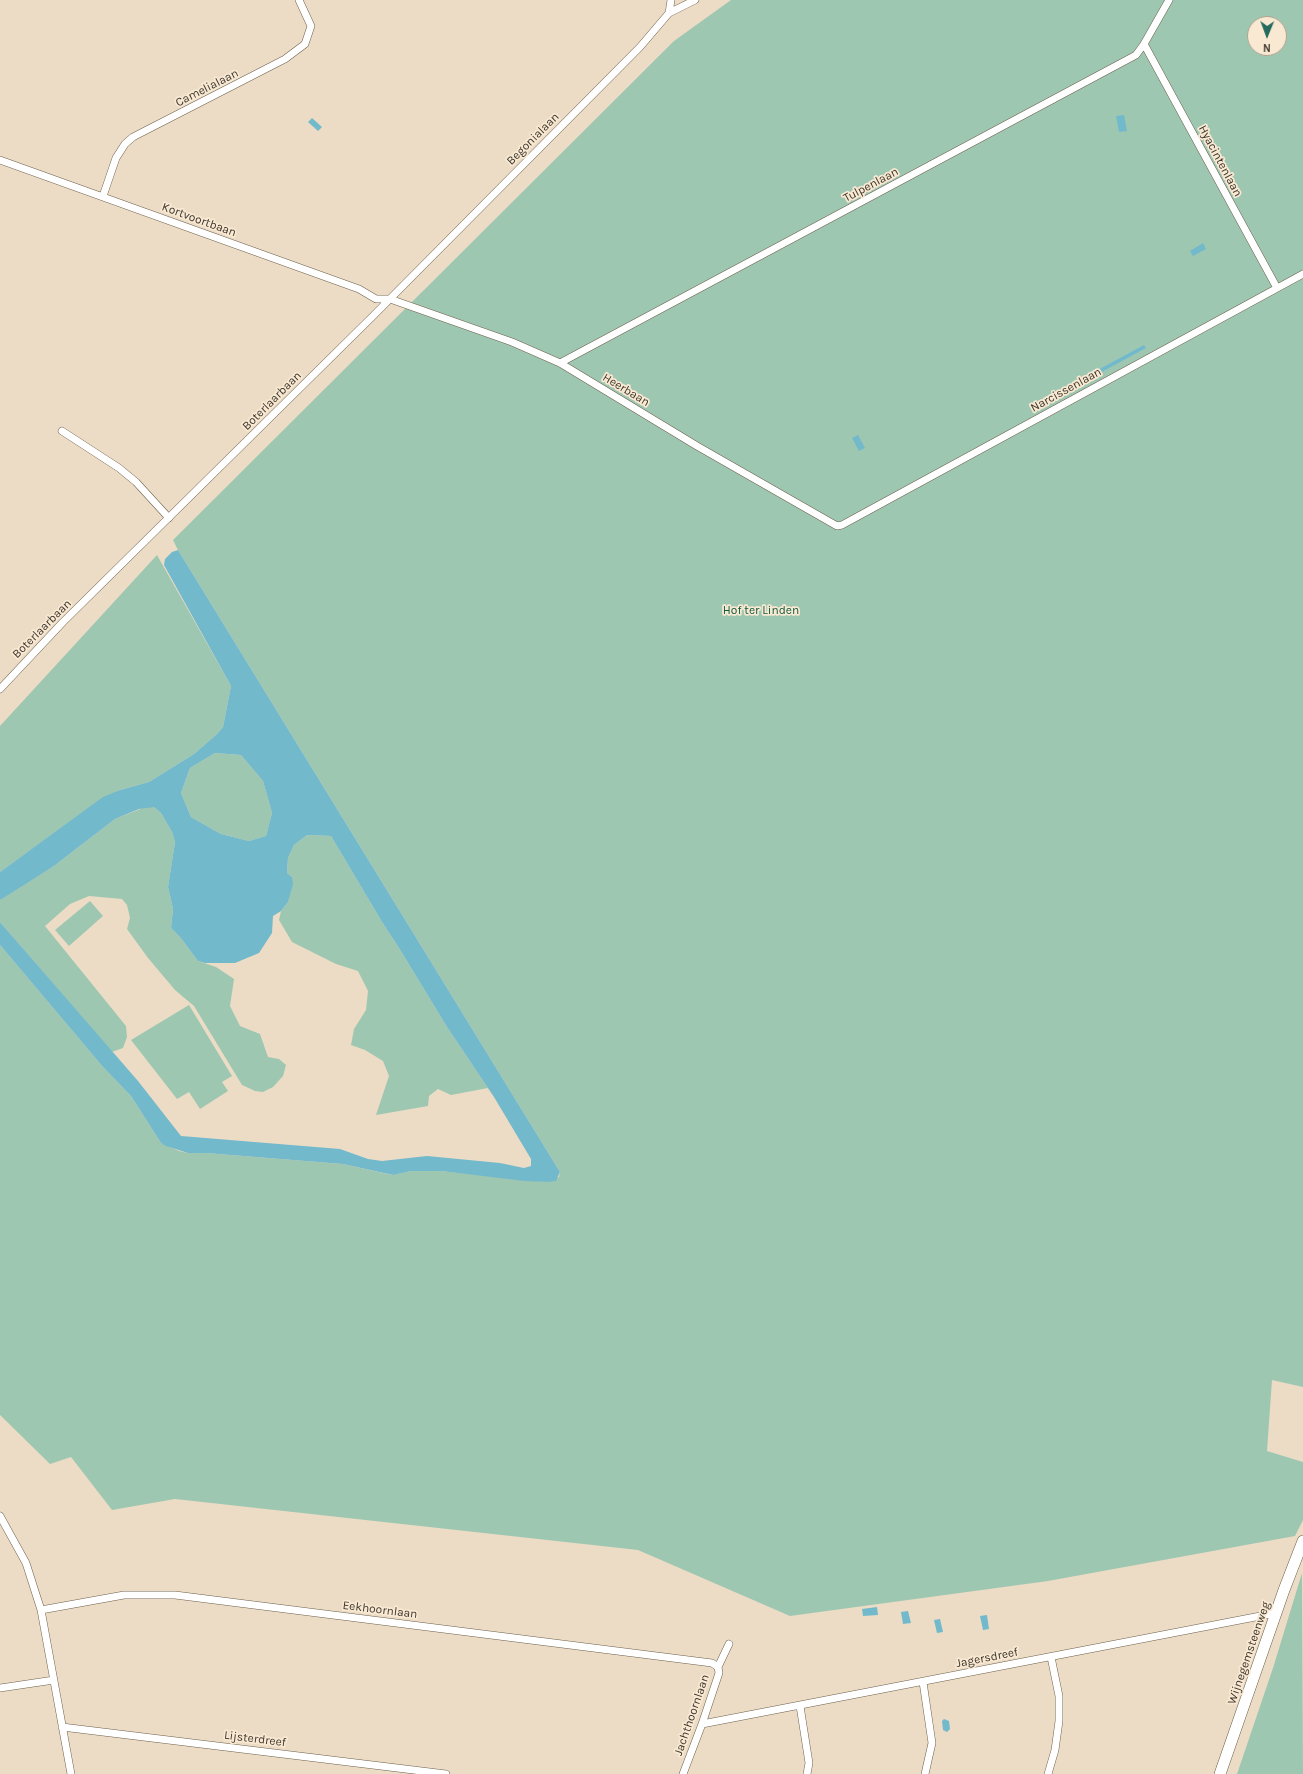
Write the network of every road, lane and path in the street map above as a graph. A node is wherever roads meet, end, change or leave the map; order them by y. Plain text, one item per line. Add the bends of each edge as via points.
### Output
1 (300, 0) edge
2 (671, 0) edge
3 (695, 0) edge
4 (1169, 0) edge
5 (669, 13) junction
6 (1144, 44) junction
7 (0, 160) edge
8 (102, 196) junction
9 (1303, 274) edge
10 (1277, 288) junction
11 (390, 299) junction
12 (560, 363) junction
13 (62, 431) dead end
14 (170, 518) junction
15 (839, 526) joint
16 (0, 689) edge
17 (0, 1516) edge
18 (1303, 1541) edge
19 (1299, 1564) edge
20 (41, 1610) junction
21 (1276, 1613) junction
22 (728, 1644) dead end
23 (1051, 1657) junction
24 (717, 1666) junction
25 (54, 1680) junction
26 (923, 1682) junction
27 (0, 1688) edge
28 (800, 1706) junction
29 (702, 1724) junction
30 (62, 1727) junction
31 (71, 1774) edge
32 (446, 1774) edge
33 (683, 1774) edge
34 (807, 1774) edge
35 (925, 1774) edge
36 (1048, 1774) edge
37 (1220, 1774) edge

1 - 8 street, Camelialaan via 311,26 305,44 284,60 133,137 116,158
2 - 5 street
3 - 5 street, Begonialaan
4 - 6 street, Tulpenlaan
5 - 11 street, Begonialaan via 640,47
6 - 10 street, Hyacintenlaan
6 - 12 street, Tulpenlaan via 1136,55
7 - 8 street, Kortvoortbaan
8 - 11 street, Kortvoortbaan via 359,289 376,299
9 - 10 street, Narcissenlaan
10 - 15 street, Narcissenlaan
11 - 12 street, Heerbaan via 512,342
11 - 14 street, Boterlaarbaan
12 - 15 street, Heerbaan via 697,446
13 - 14 street via 119,468
14 - 16 street, Boterlaarbaan via 63,622
17 - 20 street via 26,1563
18 - 19 street, Wijnegemsteenweg
19 - 21 street, Wijnegemsteenweg
20 - 24 street, Eekhoornlaan via 124,1595 175,1595
20 - 25 street
21 - 23 street, Jagersdreef
21 - 37 street, Wijnegemsteenweg
22 - 24 street, Jachthoornlaan
23 - 26 street, Jagersdreef
23 - 36 street via 1059,1696 1059,1721
24 - 29 street, Jachthoornlaan via 719,1673
25 - 27 street
25 - 30 street
26 - 28 street, Jagersdreef
26 - 35 street via 932,1743
28 - 29 street, Jagersdreef
28 - 34 street via 808,1763
29 - 33 street, Jachthoornlaan
30 - 31 street
30 - 32 street, Lijsterdreef

